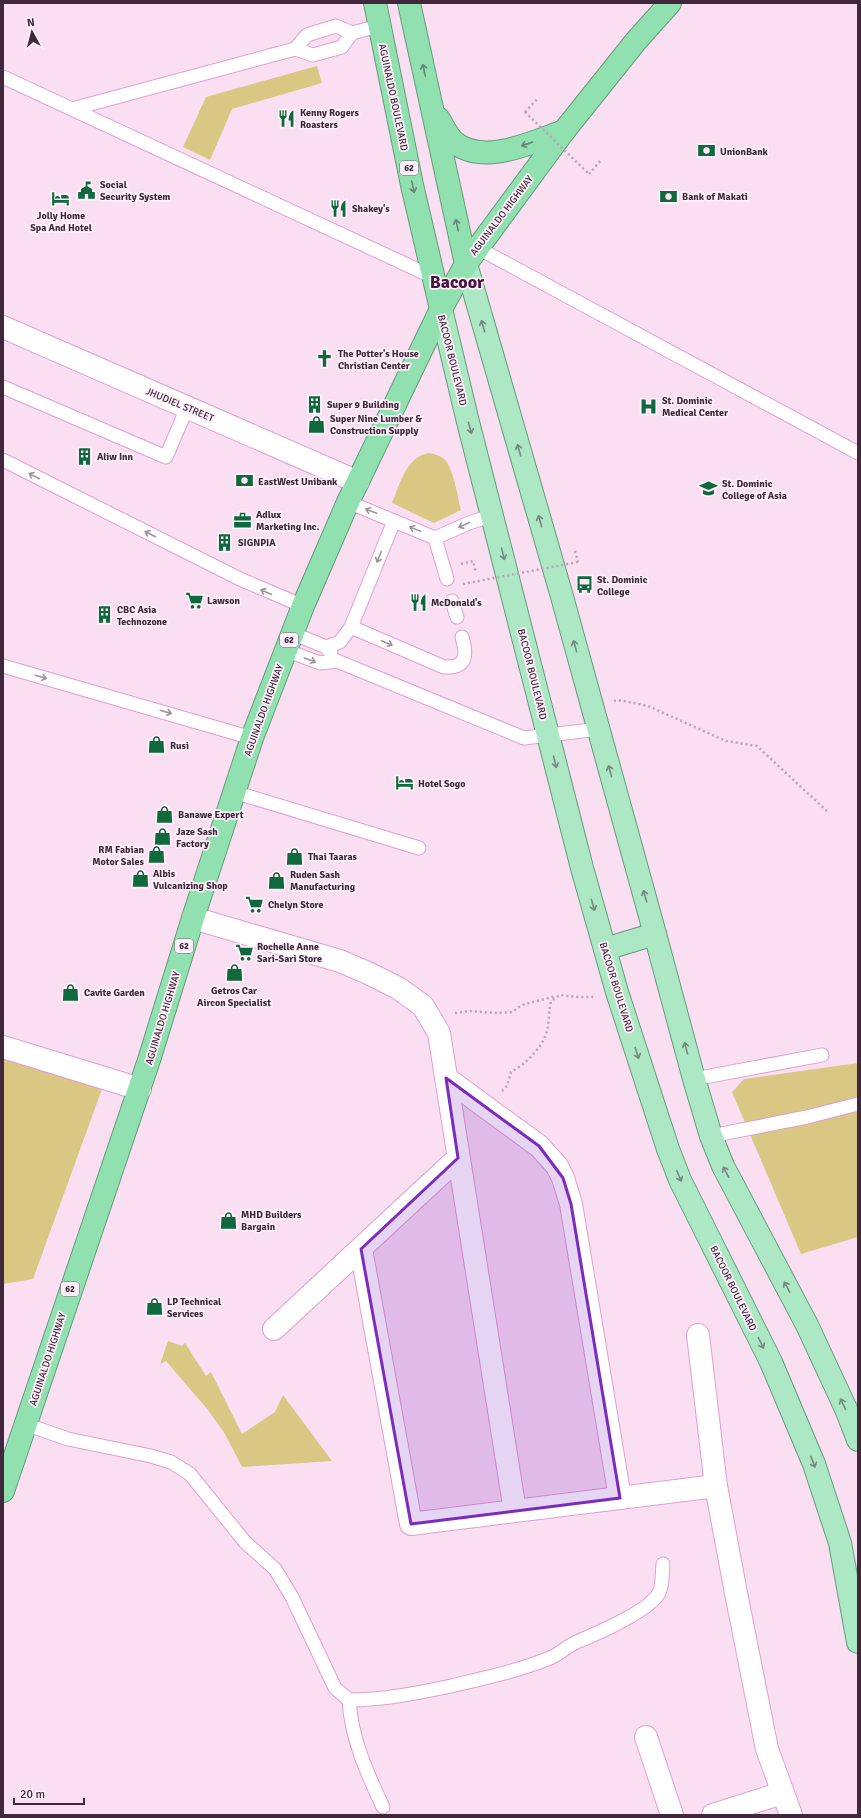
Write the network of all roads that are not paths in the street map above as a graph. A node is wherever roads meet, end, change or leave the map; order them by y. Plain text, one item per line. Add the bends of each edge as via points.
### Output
1 (375, 3) edge
2 (409, 3) edge
3 (670, 3) edge
4 (380, 26) junction
5 (352, 33) junction
6 (295, 49) junction
7 (3, 77) edge
8 (432, 108) junction
9 (72, 109) junction
10 (564, 131) junction
11 (471, 255) junction
12 (433, 277) junction
13 (441, 309) junction
14 (3, 327) edge
15 (3, 387) edge
16 (188, 408) junction
17 (858, 453) edge
18 (3, 460) edge
19 (358, 482) junction
20 (348, 502) junction
21 (493, 515) junction
22 (394, 521) junction
23 (436, 538) junction
24 (447, 580) dead end
25 (452, 601) dead end
26 (303, 606) junction
27 (457, 617) dead end
28 (351, 627) junction
29 (462, 638) dead end
30 (288, 642) junction
31 (326, 647) junction
32 (336, 661) junction
33 (3, 666) edge
34 (599, 729) junction
35 (549, 735) junction
36 (252, 738) junction
37 (234, 792) junction
38 (419, 848) dead end
39 (193, 918) junction
40 (656, 934) junction
41 (605, 949) junction
42 (3, 1047) edge
43 (822, 1055) dead end
44 (446, 1078) junction
45 (694, 1079) junction
46 (140, 1089) junction
47 (858, 1104) edge
48 (711, 1136) junction
49 (458, 1158) junction
50 (361, 1249) junction
51 (274, 1330) dead end
52 (698, 1335) dead end
53 (25, 1424) junction
54 (858, 1440) edge
55 (716, 1486) junction
56 (3, 1491) edge
57 (620, 1498) junction
58 (515, 1511) junction
59 (662, 1564) dead end
60 (858, 1642) edge
61 (349, 1700) junction
62 (646, 1737) dead end
63 (782, 1793) junction
64 (383, 1807) dead end
65 (672, 1815) edge
66 (713, 1815) edge
67 (791, 1815) edge

1 - 4 highway, AGUINALDO BOULEVARD / 62
8 -> 2 highway
3 - 10 highway, AGUINALDO HIGHWAY / 62
4 - 5 lane
4 -> 12 highway, AGUINALDO BOULEVARD / 62
5 - 6 lane via 342,47 313,55
5 - 6 lane via 336,26 307,35
6 - 9 lane
7 - 9 lane
10 -> 8 highway via 511,150 469,151 452,140
11 -> 8 highway
9 - 12 lane
10 - 11 highway, AGUINALDO HIGHWAY / 62
11 - 13 highway, AGUINALDO HIGHWAY / 62
11 - 17 lane
34 -> 11 main road
12 - 13 highway, AGUINALDO BOULEVARD / 62
13 - 19 highway, AGUINALDO HIGHWAY / 62
13 -> 21 main road, BACOOR BOULEVARD
14 - 16 street, JHUDIEL STREET
15 - 16 lane via 166,457
16 - 19 street, JHUDIEL STREET
26 -> 18 lane via 235,577
19 - 20 highway, AGUINALDO HIGHWAY / 62
22 -> 20 lane
20 - 26 highway, AGUINALDO HIGHWAY / 62
21 -> 23 lane
21 -> 35 main road, BACOOR BOULEVARD
23 -> 22 lane
22 -> 28 lane
23 - 24 lane
25 - 27 lane
26 - 30 highway, AGUINALDO HIGHWAY / 62
28 -> 29 lane via 444,667 454,668 462,663 465,656
28 - 31 lane via 340,642
30 - 31 lane
30 -> 32 lane via 320,663
30 - 36 highway, AGUINALDO HIGHWAY / 62
31 - 32 lane
32 - 35 lane via 524,738
33 -> 36 lane
34 - 35 lane
40 -> 34 main road
35 -> 41 main road, BACOOR BOULEVARD
36 - 37 highway, AGUINALDO HIGHWAY / 62
37 - 38 lane
37 - 39 highway, AGUINALDO HIGHWAY / 62
39 - 44 street via 340,961 398,988 423,1006 439,1033
39 - 46 highway, AGUINALDO HIGHWAY / 62
40 - 41 main road
45 -> 40 main road
41 -> 60 main road, BACOOR BOULEVARD via 680,1180 771,1362 814,1464 840,1543
42 - 46 street
43 - 45 lane
44 - 49 street
44 - 57 street via 539,1146 563,1178 568,1191
45 - 48 main road
46 - 53 highway, AGUINALDO HIGHWAY / 62
47 - 48 lane
54 -> 48 main road via 807,1325 723,1166
49 - 50 street
49 - 58 street
50 - 51 street
50 - 58 street via 411,1524
52 - 55 street
53 - 56 highway, AGUINALDO HIGHWAY / 62
53 - 61 lane via 68,1439 158,1458 171,1462 190,1474 245,1542 275,1569 292,1597 335,1688
55 - 57 street
55 - 63 street via 767,1749
57 - 58 street
59 - 61 lane via 662,1584 658,1594 641,1610 606,1630 573,1644 552,1658 500,1675 433,1690
61 - 64 lane via 354,1739
62 - 65 street
63 - 66 street
63 - 67 street

